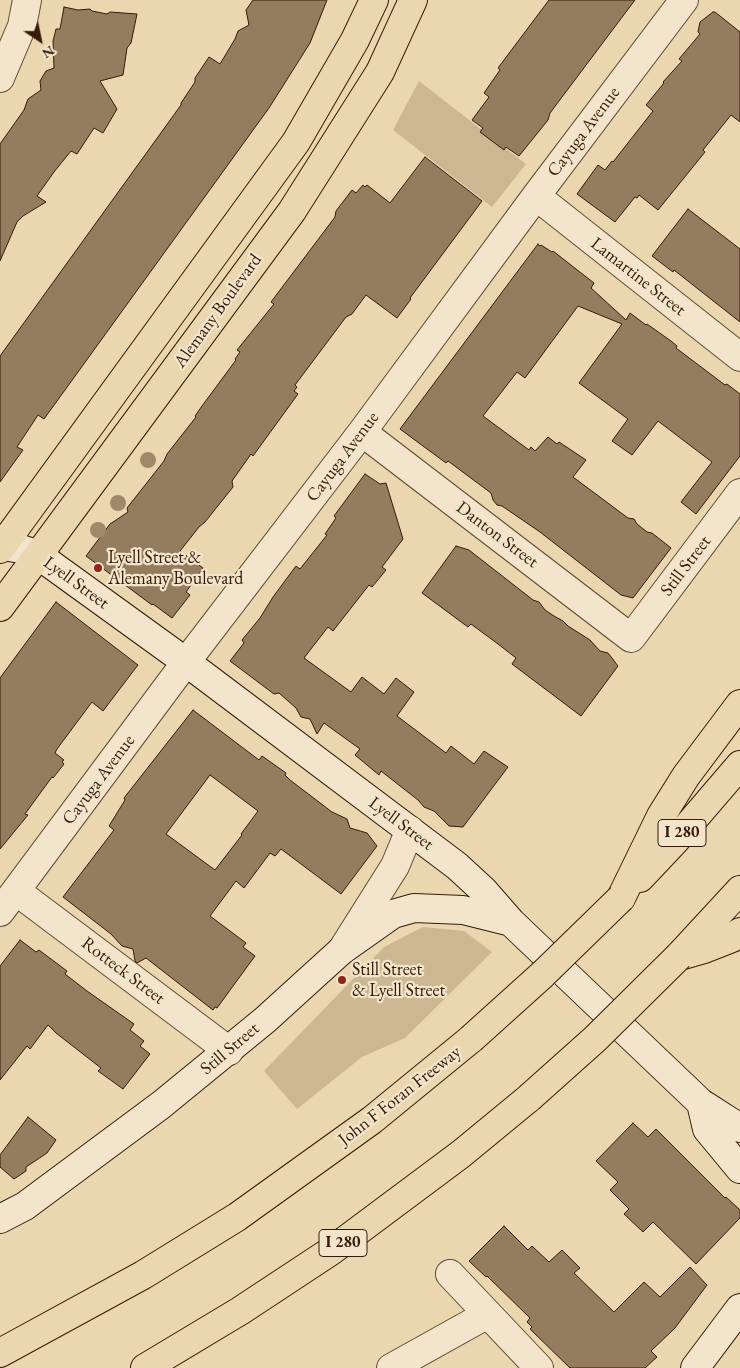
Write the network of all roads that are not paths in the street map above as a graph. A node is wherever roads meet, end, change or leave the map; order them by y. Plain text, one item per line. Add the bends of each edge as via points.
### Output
1 (27, 0) edge
2 (374, 0) edge
3 (413, 0) edge
4 (684, 0) edge
5 (0, 78) edge
6 (536, 196) junction
7 (740, 357) edge
8 (362, 432) junction
9 (740, 493) edge
10 (1, 548) edge
11 (38, 555) junction
12 (0, 608) edge
13 (631, 638) joint
14 (186, 662) junction
15 (740, 704) edge
16 (740, 765) edge
17 (410, 830) junction
18 (740, 890) edge
19 (621, 898) junction
20 (8, 902) edge
21 (511, 922) junction
22 (740, 932) edge
23 (342, 950) junction
24 (679, 956) junction
25 (229, 1051) junction
26 (701, 1103) junction
27 (740, 1128) edge
28 (740, 1169) edge
29 (0, 1218) edge
30 (450, 1274) dead end
31 (740, 1308) edge
32 (488, 1314) junction
33 (0, 1353) edge
34 (145, 1368) edge
35 (390, 1368) edge
36 (539, 1368) edge
37 (695, 1368) edge

1 - 5 street via 22,26
2 - 10 main road, Alemany Boulevard via 346,57 296,142
3 - 11 main road, Alemany Boulevard via 380,72 292,211
4 - 6 street, Cayuga Avenue
6 - 7 street, Lamartine Street
6 - 8 street, Cayuga Avenue
8 - 13 street, Danton Street
8 - 14 street, Cayuga Avenue
9 - 13 street, Still Street
10 - 11 street, Lyell Street via 21,549
11 - 12 main road, Alemany Boulevard
11 - 14 street, Lyell Street
14 - 17 street, Lyell Street
14 - 20 street, Cayuga Avenue
15 - 19 main road via 686,776 661,816
16 - 19 main road, John F Foran Freeway / I 280
17 - 21 street, Lyell Street via 457,866
17 - 23 street, Still Street via 394,866
18 - 24 main road, I 280
19 - 33 main road, John F Foran Freeway / I 280, bridge via 471,1039 372,1120 237,1217 135,1280
20 - 25 street, Rotteck Street
21 - 23 street via 463,910 414,908 393,914
21 - 26 street, Lyell Street
22 - 24 main road via 732,938
23 - 25 street, Still Street
24 - 34 main road, I 280, bridge via 594,1039 461,1154 331,1251
25 - 29 street, Still Street via 25,1206
26 - 27 street, Lyell Street
26 - 28 street via 707,1129
30 - 32 street
31 - 37 street
32 - 35 street
32 - 36 street

